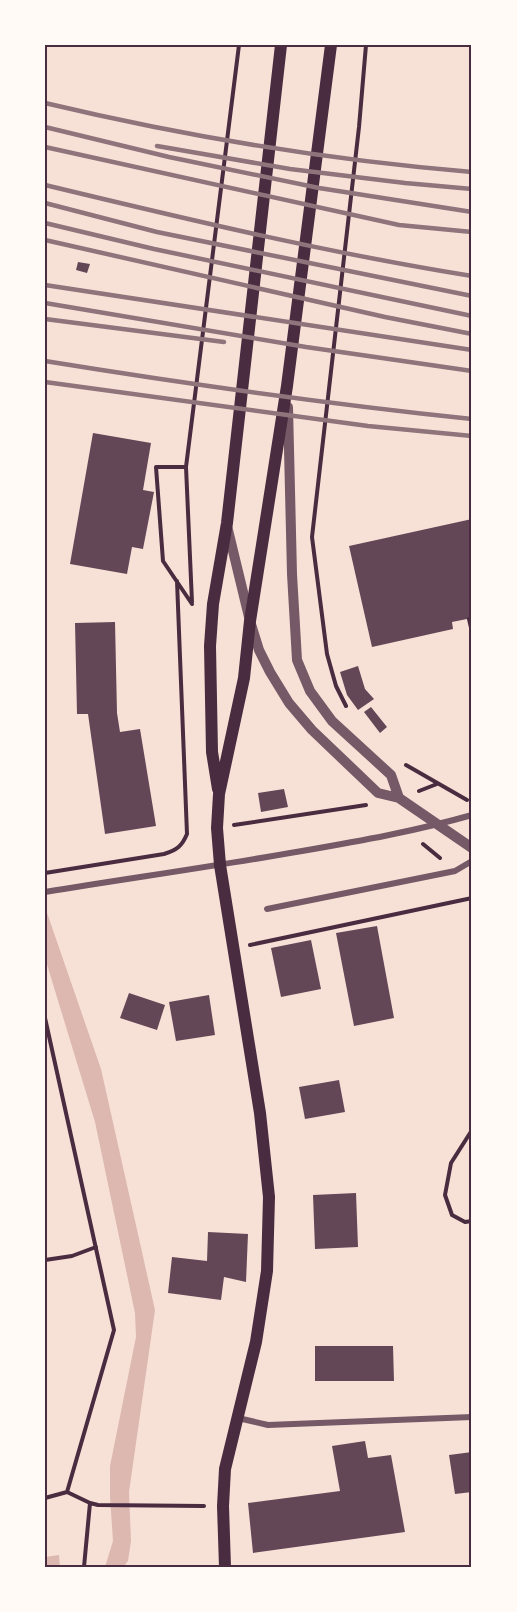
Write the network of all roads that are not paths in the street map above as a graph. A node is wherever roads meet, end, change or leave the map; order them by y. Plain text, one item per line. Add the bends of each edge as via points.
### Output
1 (281, 45) edge
2 (331, 45) edge
3 (287, 386) junction
4 (226, 523) junction
5 (250, 621) junction
6 (219, 794) junction
7 (405, 796) junction
8 (472, 815) edge
9 (438, 825) junction
10 (472, 848) edge
11 (472, 861) edge
12 (220, 865) junction
13 (45, 892) edge
14 (267, 909) dead end
15 (472, 1417) edge
16 (238, 1418) junction
17 (225, 1567) edge

1 - 4 main road
2 - 3 main road
3 - 5 main road
3 - 7 street via 297,660 310,691 332,721 391,774
4 - 5 street
4 - 6 main road via 210,646 212,752
5 - 6 main road via 239,706
5 - 7 street via 270,672 312,730 378,793
6 - 12 main road
7 - 9 street
8 - 9 street
9 - 10 street
9 - 12 street
11 - 14 street via 456,871
12 - 13 street
12 - 16 main road via 260,1113 268,1197 267,1271
15 - 16 street via 268,1425
16 - 17 main road via 225,1469

